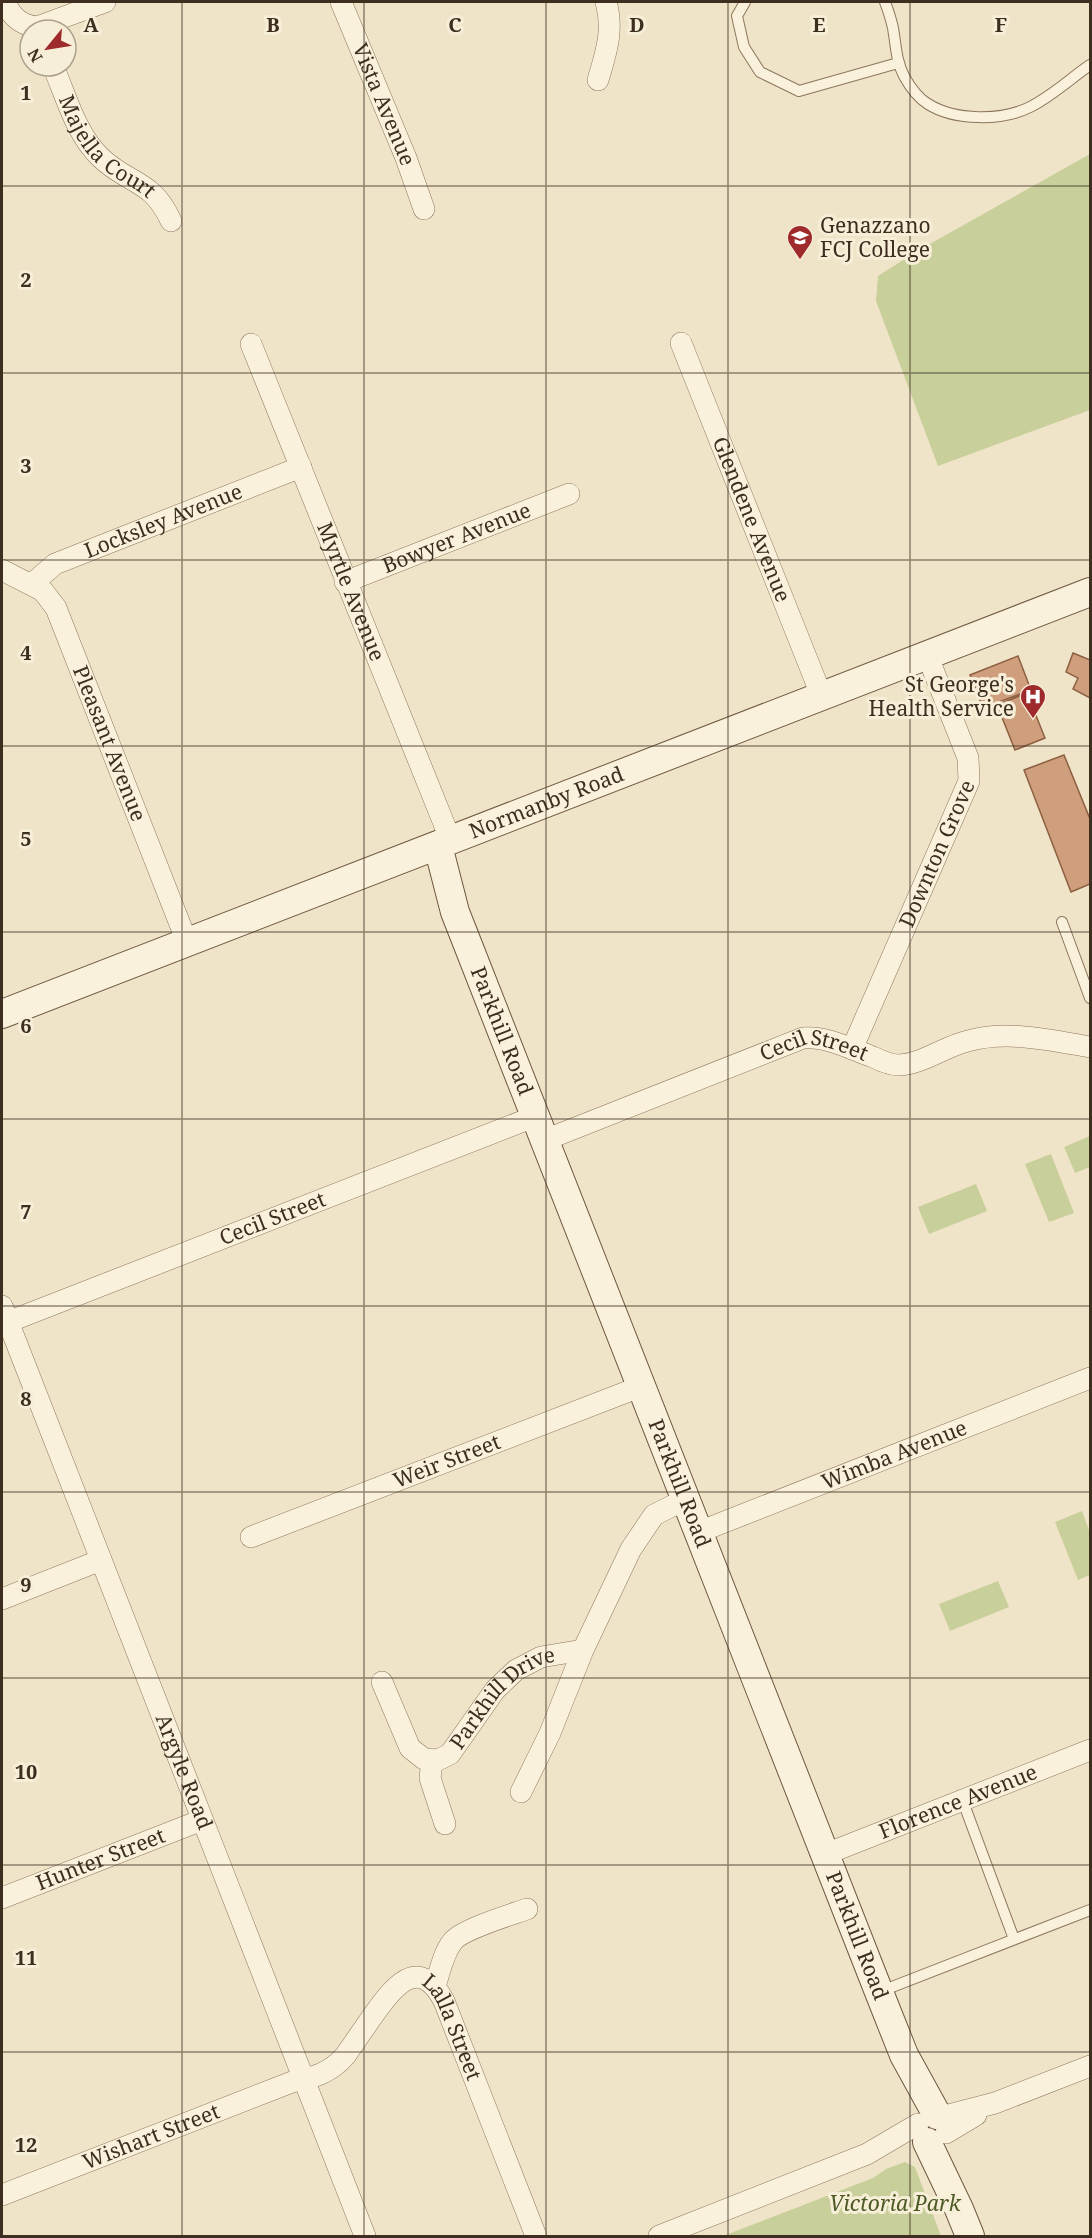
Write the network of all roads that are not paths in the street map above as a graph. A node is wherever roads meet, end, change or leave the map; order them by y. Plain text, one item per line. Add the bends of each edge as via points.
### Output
1 (4, 2) edge
2 (105, 2) edge
3 (341, 2) edge
4 (606, 2) edge
5 (745, 2) edge
6 (885, 2) edge
7 (64, 18) edge
8 (18, 21) edge
9 (898, 63) junction
10 (1090, 65) edge
11 (58, 78) edge
12 (598, 80) dead end
13 (424, 209) dead end
14 (171, 221) dead end
15 (681, 343) dead end
16 (251, 344) dead end
17 (301, 467) junction
18 (569, 494) dead end
19 (2, 570) edge
20 (345, 582) junction
21 (32, 584) junction
22 (1090, 592) edge
23 (928, 657) junction
24 (822, 697) junction
25 (437, 846) junction
26 (1062, 922) dead end
27 (187, 942) junction
28 (1090, 998) edge
29 (2, 1014) edge
30 (1090, 1047) edge
31 (852, 1049) junction
32 (540, 1128) junction
33 (4, 1315) edge
34 (1090, 1378) edge
35 (642, 1386) junction
36 (692, 1515) junction
37 (251, 1537) dead end
38 (101, 1560) junction
39 (2, 1599) edge
40 (583, 1650) junction
41 (382, 1682) dead end
42 (1090, 1750) edge
43 (432, 1761) junction
44 (521, 1792) dead end
45 (962, 1799) junction
46 (202, 1820) junction
47 (445, 1824) dead end
48 (826, 1854) junction
49 (2, 1898) edge
50 (527, 1909) dead end
51 (1090, 1910) edge
52 (1014, 1939) junction
53 (435, 1986) junction
54 (879, 1992) junction
55 (1090, 2066) edge
56 (303, 2080) junction
57 (932, 2129) junction
58 (2, 2195) edge
59 (364, 2236) edge
60 (536, 2236) edge
61 (658, 2236) edge
62 (970, 2236) edge

1 - 8 street
2 - 7 street
3 - 13 street, Vista Avenue
4 - 12 street via 610,40
5 - 9 lane via 737,16 744,47 760,72 799,90
6 - 9 lane
9 - 10 lane via 909,85 928,104 961,115 988,116 1032,106
11 - 14 street, Majella Court via 91,147 111,166 153,192
15 - 24 street, Glendene Avenue
16 - 17 street, Myrtle Avenue
17 - 20 street, Myrtle Avenue
17 - 21 street, Locksley Avenue via 55,564
18 - 20 street, Bowyer Avenue
19 - 21 street, Pleasant Avenue
20 - 25 street, Myrtle Avenue
21 - 27 street, Pleasant Avenue via 56,608
22 - 23 street, Normanby Road
23 - 24 street, Normanby Road
23 - 31 street, Downton Grove via 968,758 969,780
24 - 25 street, Normanby Road
25 - 27 street, Normanby Road
25 - 32 street, Parkhill Road via 455,912
26 - 28 lane
27 - 29 street, Normanby Road
30 - 31 street, Cecil Street via 1024,1037 987,1038 968,1040 897,1065
31 - 32 street, Cecil Street via 813,1037 792,1042
32 - 33 street, Cecil Street
32 - 35 street, Parkhill Road
33 - 38 street, Argyle Road
34 - 36 street, Wimba Avenue
35 - 36 street, Parkhill Road
35 - 37 street, Weir Street
36 - 40 street, Parkhill Drive via 657,1525 641,1536 617,1575
36 - 48 street, Parkhill Road
38 - 39 street
38 - 46 street, Argyle Road
40 - 43 street, Parkhill Drive via 541,1657 516,1670 495,1690 450,1754
40 - 44 street, Parkhill Drive
41 - 43 street, Parkhill Drive via 410,1748
42 - 45 street, Florence Avenue
43 - 47 street, Parkhill Drive via 430,1778
45 - 48 street, Florence Avenue
45 - 52 lane
46 - 49 street, Hunter Street
46 - 56 street, Argyle Road
48 - 54 street, Parkhill Road
50 - 53 street via 453,1941
51 - 52 lane
52 - 54 lane
53 - 56 street, Lalla Street via 420,1977 396,1985 337,2066
53 - 60 street, Lalla Street
54 - 57 street, Parkhill Road
55 - 57 street
56 - 58 street, Wishart Street
56 - 59 street, Argyle Road
57 - 61 street
57 - 62 street, Parkhill Road

